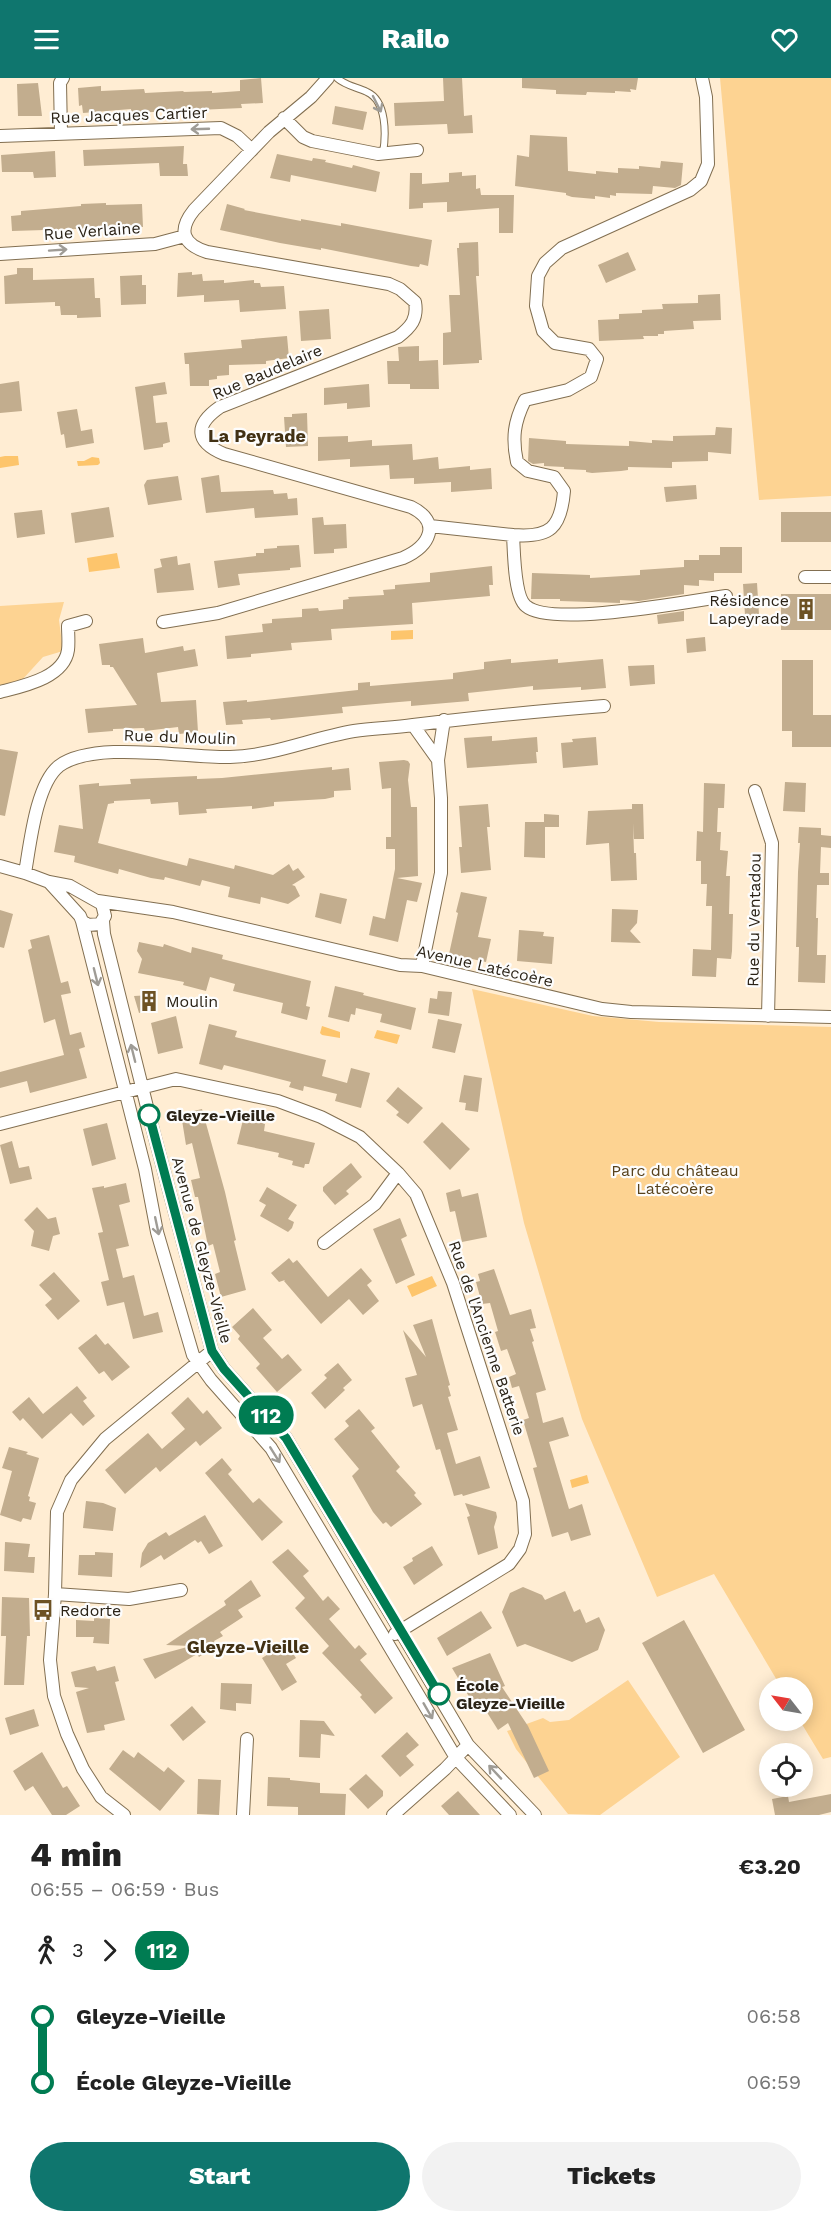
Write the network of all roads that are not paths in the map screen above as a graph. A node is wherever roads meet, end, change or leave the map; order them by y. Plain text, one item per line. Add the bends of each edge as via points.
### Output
1 (63, 78) edge
2 (328, 78) edge
3 (337, 78) edge
4 (702, 78) edge
5 (284, 117) junction
6 (61, 134) junction
7 (0, 136) edge
8 (252, 150) junction
9 (417, 150) dead end
10 (383, 153) junction
11 (185, 236) junction
12 (0, 254) edge
13 (430, 526) junction
14 (513, 535) junction
15 (805, 577) dead end
16 (831, 577) edge
17 (726, 596) dead end
18 (86, 621) dead end
19 (164, 622) dead end
20 (0, 692) edge
21 (604, 706) dead end
22 (444, 720) junction
23 (413, 725) junction
24 (438, 760) junction
25 (755, 791) dead end
26 (0, 866) edge
27 (25, 873) junction
28 (49, 882) junction
29 (97, 901) junction
30 (138, 908) junction
31 (81, 918) junction
32 (103, 921) junction
33 (422, 966) junction
34 (768, 1016) junction
35 (831, 1017) edge
36 (142, 1086) junction
37 (126, 1092) junction
38 (0, 1124) edge
39 (398, 1173) junction
40 (324, 1243) dead end
41 (212, 1351) junction
42 (196, 1363) junction
43 (181, 1590) dead end
44 (55, 1594) junction
45 (401, 1630) junction
46 (385, 1639) junction
47 (247, 1739) dead end
48 (468, 1745) junction
49 (456, 1758) junction
50 (124, 1815) edge
51 (243, 1815) edge
52 (393, 1815) edge
53 (510, 1815) edge
54 (535, 1815) edge

1 - 6 street
2 - 5 street
3 -> 10 lane via 371,94 379,103
4 - 14 street via 708,164 701,181 690,190 562,248 545,263 538,276 536,306 543,331 555,343 589,349 597,359 591,377 568,390 525,400 516,418 517,462 528,471 554,477 564,491 562,511 547,533
5 - 8 street
5 - 10 street via 312,141
6 - 7 street, Rue Jacques Cartier
8 -> 6 street, Rue Jacques Cartier via 221,128
8 - 11 street via 187,220
9 - 10 street
12 -> 11 street, Rue Verlaine via 155,244
11 - 13 street, Rue Baudelaire via 207,252 389,284 410,295 417,310 415,319 398,337 220,407 209,415 201,432 210,448 224,454 411,507 427,518
13 - 14 street
13 - 19 street via 424,544 403,558 218,613
14 - 17 street via 519,597 526,607 550,615 613,612
15 - 16 street
18 - 20 street via 68,626 68,651 57,670 25,686
21 - 22 street, Rue du Moulin
22 - 23 street, Rue du Moulin
22 - 24 street
23 - 24 street
23 - 27 street, Rue du Moulin via 353,731 268,753 230,757 114,752 76,757 59,766 47,780
24 - 33 street via 441,873
25 - 34 street, Rue du Ventadou via 772,843
26 - 27 street, Avenue Latécoère
27 - 28 street, Avenue Latécoère
28 - 29 street, Avenue Latécoère via 70,886
28 - 31 street, Avenue Latécoère
29 - 30 street, Avenue Latécoère
29 - 31 street via 83,904
29 - 32 street via 105,912
30 - 32 street, Avenue Latécoère
30 - 33 street, Avenue Latécoère via 173,912 399,965
31 - 32 street, Avenue Latécoère via 92,926
31 -> 37 street, Avenue de Gleyze-Vieille
36 -> 32 street, Avenue de Gleyze-Vieille
33 - 34 street, Avenue Latécoère via 602,1009
34 - 35 street, Avenue Latécoère
36 - 37 street, Rue de l'Ancienne Batterie
36 - 39 street, Rue de l'Ancienne Batterie via 176,1079 278,1101 360,1137
36 - 41 street, Avenue de Gleyze-Vieille
37 - 38 street, Rue de l'Ancienne Batterie
37 -> 42 street, Avenue de Gleyze-Vieille via 157,1232
39 - 40 street via 375,1204
39 - 45 street, Rue de l'Ancienne Batterie via 416,1194 453,1283 523,1501 525,1534 509,1564
41 - 42 street
41 - 45 street, Avenue de Gleyze-Vieille via 286,1438
42 - 44 street via 105,1439 71,1480 57,1512
42 -> 46 street, Avenue de Gleyze-Vieille via 271,1448
43 - 44 street via 129,1599
44 - 50 street via 50,1659 54,1696 83,1769 102,1797
45 - 46 street, Rue de l'Ancienne Batterie
45 - 48 street, Avenue de Gleyze-Vieille
46 -> 49 street, Avenue de Gleyze-Vieille
47 - 51 street
48 - 49 street
54 -> 48 street, Avenue de Gleyze-Vieille
49 - 52 street
49 - 53 street, Avenue de Gleyze-Vieille

